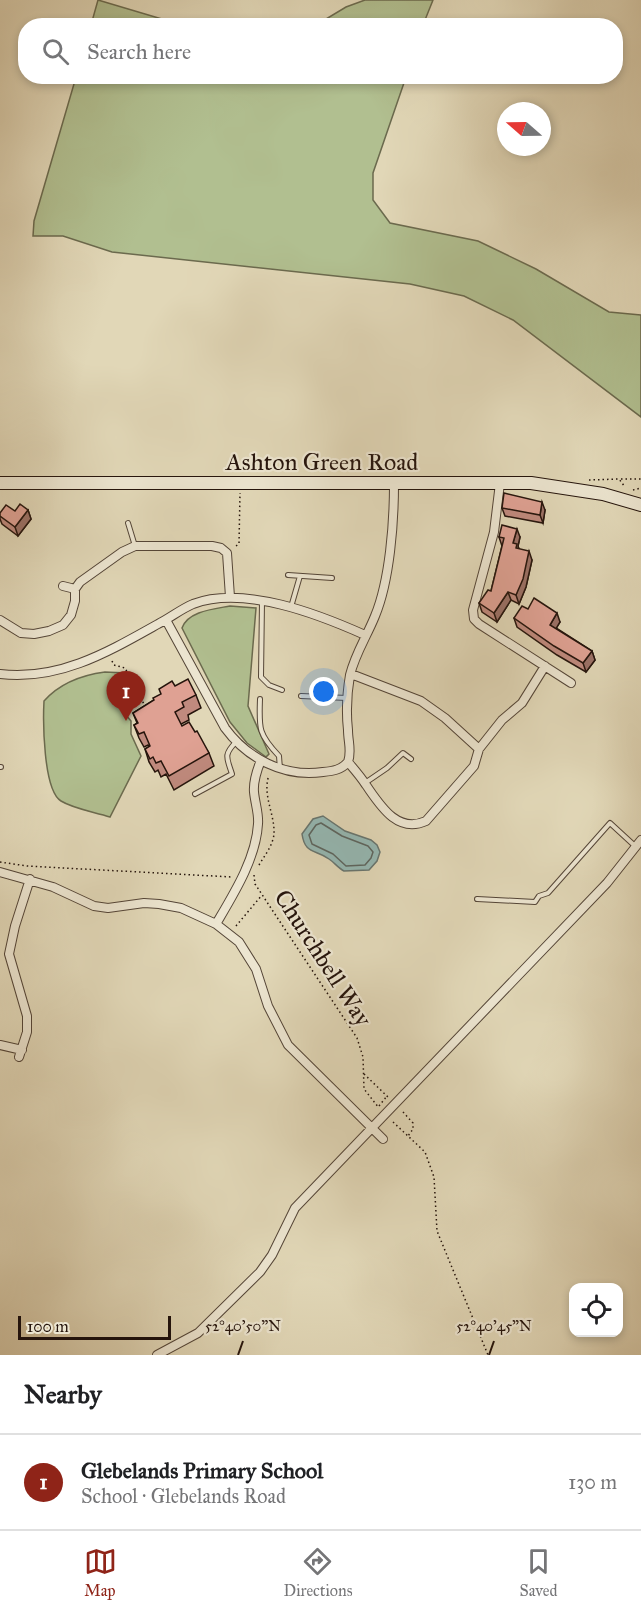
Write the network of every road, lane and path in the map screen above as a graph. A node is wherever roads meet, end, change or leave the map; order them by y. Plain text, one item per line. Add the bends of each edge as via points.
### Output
1 (619, 479) dead end
2 (641, 479) edge
3 (0, 483) edge
4 (240, 483) junction
5 (500, 483) junction
6 (394, 484) junction
7 (641, 488) edge
8 (628, 492) dead end
9 (641, 505) edge
10 (128, 523) dead end
11 (135, 546) junction
12 (227, 553) junction
13 (288, 575) dead end
14 (300, 576) junction
15 (332, 578) dead end
16 (63, 586) dead end
17 (75, 589) junction
18 (230, 597) junction
19 (262, 600) junction
20 (291, 608) junction
21 (0, 620) edge
22 (166, 620) junction
23 (365, 636) junction
24 (106, 653) junction
25 (545, 666) junction
26 (0, 674) edge
27 (351, 674) junction
28 (572, 683) dead end
29 (282, 690) dead end
30 (301, 696) dead end
31 (347, 698) junction
32 (260, 699) dead end
33 (146, 707) edge
34 (236, 742) junction
35 (479, 749) junction
36 (411, 759) dead end
37 (261, 760) junction
38 (348, 762) junction
39 (276, 767) junction
40 (365, 783) junction
41 (195, 794) dead end
42 (639, 846) edge
43 (0, 862) edge
44 (0, 872) edge
45 (242, 877) junction
46 (30, 879) junction
47 (262, 895) junction
48 (477, 898) dead end
49 (216, 924) junction
50 (230, 934) junction
51 (5, 954) edge
52 (0, 1045) edge
53 (387, 1096) dead end
54 (381, 1110) junction
55 (371, 1128) junction
56 (383, 1139) dead end
57 (157, 1355) edge
58 (488, 1355) edge

1 - 2 path
3 - 4 street, Ashton Green Road
4 - 6 street, Ashton Green Road
4 - 12 path via 240,544
5 - 6 street, Ashton Green Road
5 - 9 street, Ashton Green Road via 569,488
5 - 25 street via 494,532 472,615 479,624
6 - 23 street via 390,553 375,615
7 - 8 path
10 - 11 lane
11 - 12 street via 212,546
11 - 17 street
12 - 18 street
13 - 14 lane
14 - 15 lane
14 - 20 lane
16 - 17 street
17 - 21 street via 71,615 56,628 21,633
18 - 19 street
18 - 22 street via 193,604
19 - 20 street
19 - 29 lane via 261,677
20 - 23 street
22 - 24 street
22 - 34 street
23 - 27 street
24 - 26 street via 54,672
24 - 33 path via 114,665 124,668
25 - 28 street
25 - 35 street via 522,703 502,720
27 - 31 street
27 - 35 street via 421,700
30 - 31 lane
31 - 38 street via 351,754
32 - 39 lane via 260,729 279,756
34 - 37 street
34 - 41 lane via 226,755 232,774
35 - 40 street via 474,766 434,814 418,824 409,825 391,816
36 - 40 lane via 403,753
37 - 39 street
37 - 45 street via 253,790 259,822
38 - 39 street via 343,768 314,774
38 - 40 street
39 - 47 path, Churchbell Way via 267,786 274,836 253,878
42 - 48 lane via 610,823 548,893 535,902
42 - 54 street
43 - 45 path
44 - 46 street
45 - 49 street
46 - 49 street via 94,906 159,904 180,908
46 - 51 street
47 - 50 path
47 - 54 path, Churchbell Way via 357,1038 363,1057 364,1089
49 - 50 street
50 - 55 street via 256,969 268,1006 288,1045
51 - 52 street via 27,1016 27,1032 20,1054
53 - 54 path
54 - 55 street
54 - 58 path, Churchbell Way via 425,1152 434,1177 437,1231
55 - 56 street
55 - 57 street via 295,1208 260,1272 198,1333

